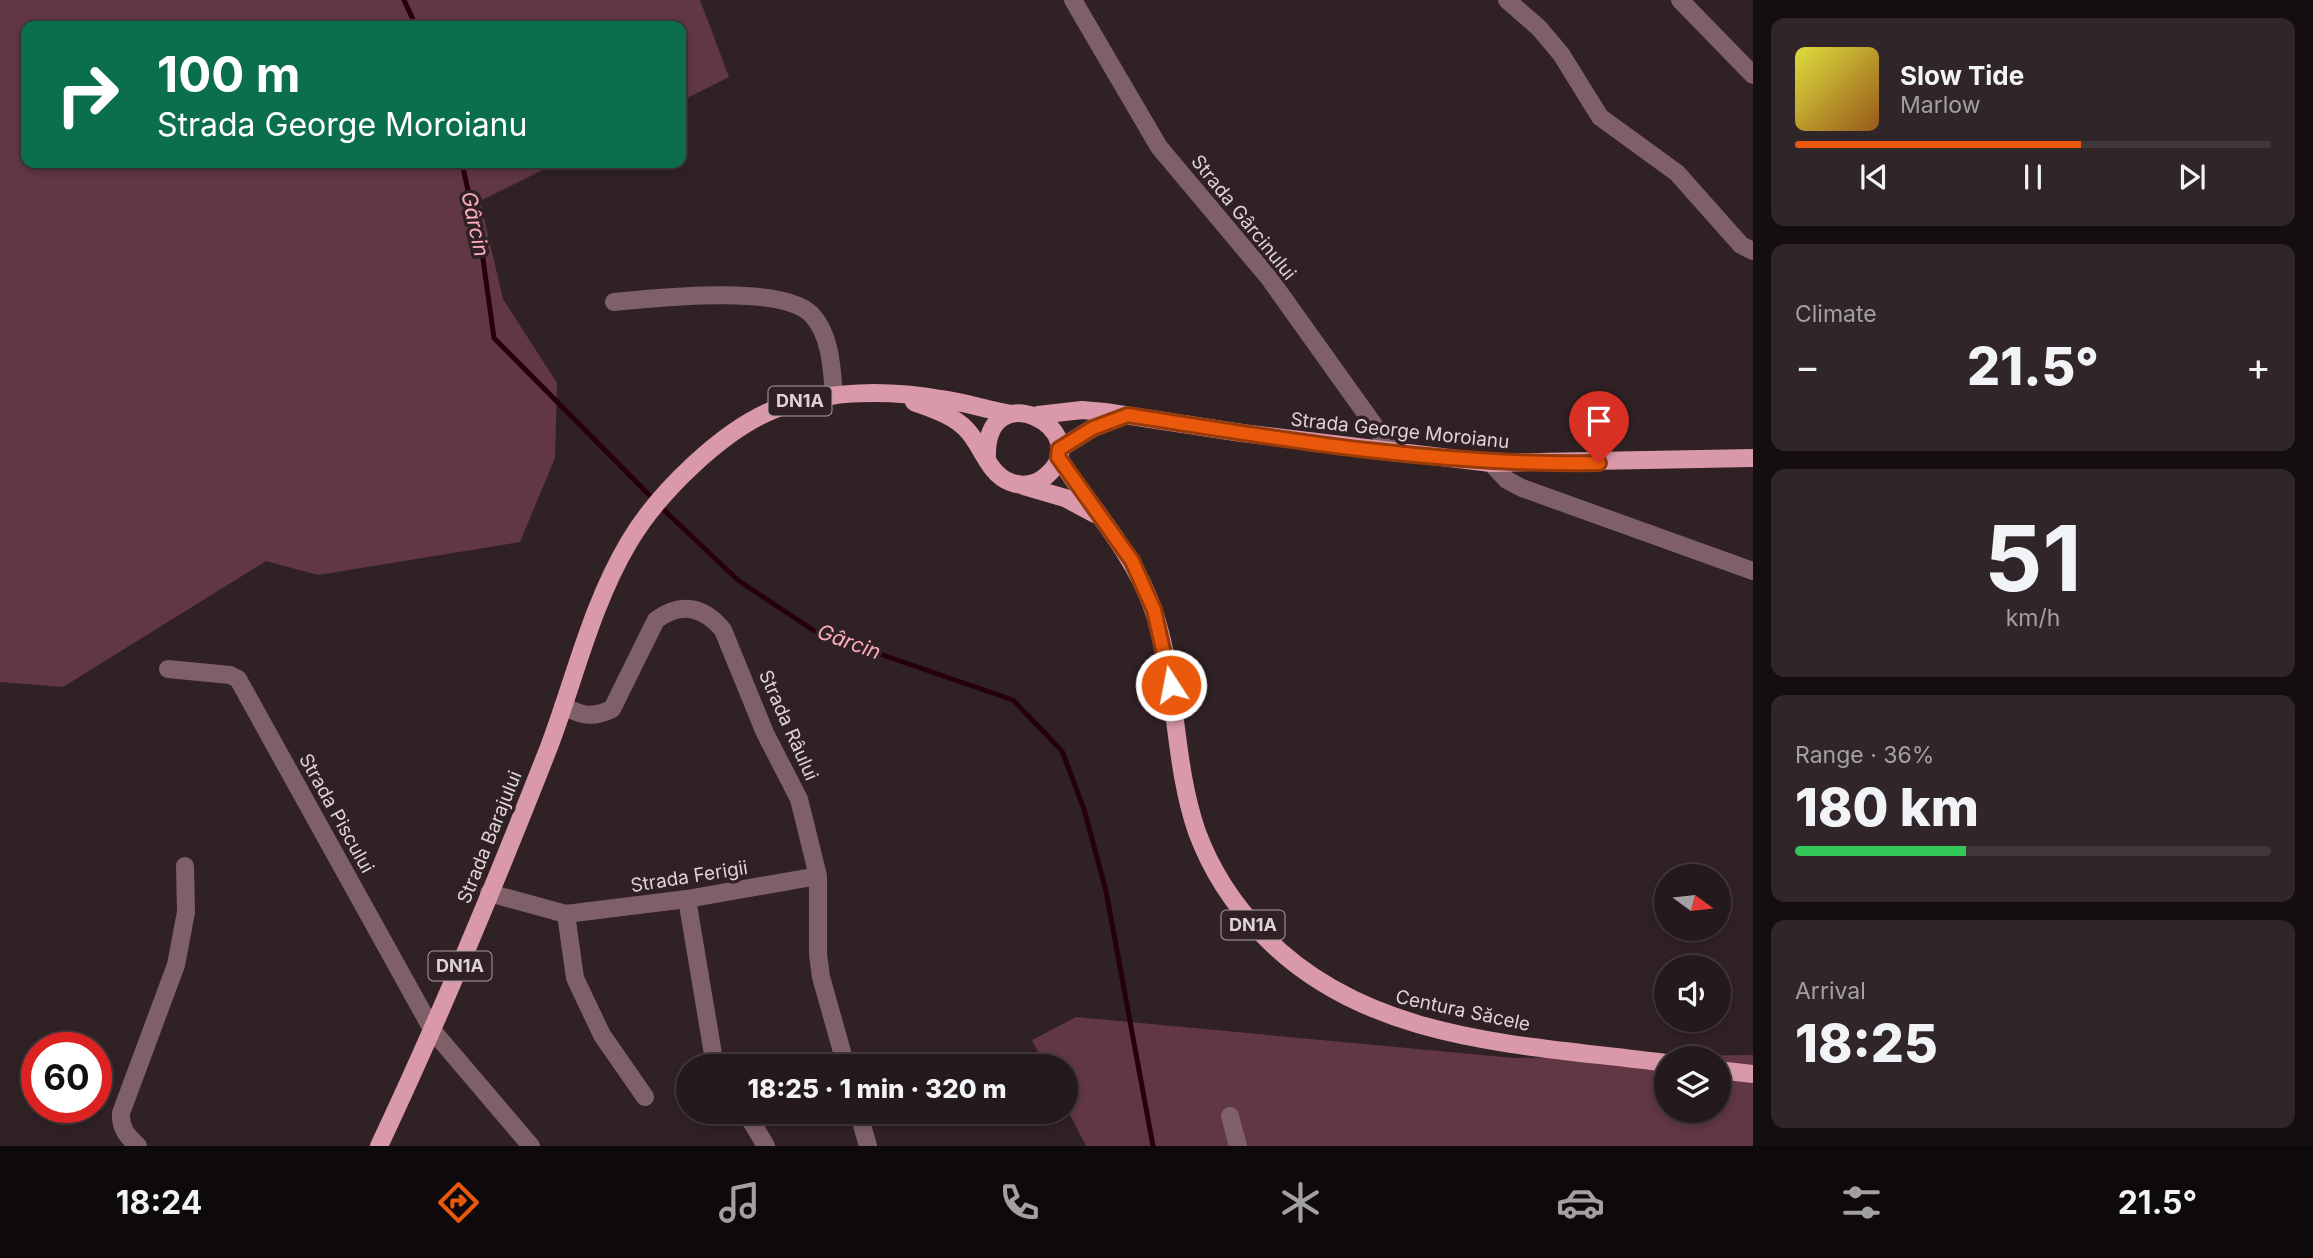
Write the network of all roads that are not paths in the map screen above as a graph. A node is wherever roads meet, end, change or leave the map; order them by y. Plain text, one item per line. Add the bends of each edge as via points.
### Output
1 (1073, 0) edge
2 (1507, 0) edge
3 (1680, 0) edge
4 (1753, 75) edge
5 (1753, 251) edge
6 (614, 302) dead end
7 (894, 394) junction
8 (834, 396) junction
9 (1011, 414) junction
10 (1038, 415) junction
11 (1128, 415) junction
12 (1058, 453) junction
13 (1394, 453) junction
14 (1753, 458) edge
15 (987, 460) junction
16 (1491, 463) junction
17 (1017, 485) junction
18 (1107, 522) junction
19 (1753, 570) edge
20 (168, 669) dead end
21 (563, 706) junction
22 (185, 866) dead end
23 (818, 876) junction
24 (489, 893) junction
25 (687, 899) junction
26 (566, 914) junction
27 (433, 1031) junction
28 (713, 1054) edge
29 (843, 1054) edge
30 (1654, 1061) edge
31 (1731, 1071) edge
32 (1753, 1074) edge
33 (646, 1097) dead end
34 (1230, 1116) dead end
35 (753, 1124) edge
36 (862, 1124) edge
37 (138, 1146) edge
38 (379, 1146) edge
39 (531, 1146) edge
40 (766, 1146) edge
41 (868, 1146) edge
42 (1238, 1146) edge

1 - 13 street, Strada Gârcinului via 1159,147 1269,278
2 - 5 street via 1561,54 1600,117 1677,173 1741,245
3 - 4 street
6 - 8 street via 691,295 794,303 812,315 830,353
7 - 8 main road, DN1A
7 - 9 main road, DN1A via 941,398
7 - 15 main road, DN1A via 951,417 969,433
8 - 21 main road, Strada Barajului / DN1A via 775,409 746,424 682,477 630,540 596,610
9 - 10 main road, DN1A
9 - 15 main road via 991,431
10 - 11 main road, Strada George Moroianu via 1082,410
10 - 12 main road, DN1A via 1057,435
11 - 12 main road, Strada George Moroianu via 1093,428
11 - 13 main road, Strada George Moroianu
12 - 17 main road via 1054,467 1039,481
12 - 18 main road, Centura Săcele / DN1A
13 - 16 main road, Strada George Moroianu
14 - 16 main road, Strada George Moroianu
15 - 17 main road, DN1A via 994,472
16 - 19 street via 1522,488
17 - 18 main road, Centura Săcele / DN1A via 1065,498
18 - 30 main road, Centura Săcele / DN1A via 1132,561 1160,633 1197,831 1220,881 1270,942 1328,987 1382,1015 1482,1039
20 - 27 street, Strada Piscului via 239,679
21 - 23 street, Strada Râului via 583,716 612,709 656,620 668,611 693,608 714,619 728,639 765,733 799,799
21 - 24 main road, Strada Barajului / DN1A
22 - 37 street via 187,912 176,965 121,1113 127,1137
23 - 25 street, Strada Ferigii
23 - 29 street, Strada Râului via 821,977
24 - 26 street, Strada Ferigii
24 - 27 main road, Strada Barajului / DN1A
25 - 26 street, Strada Ferigii
25 - 28 street
26 - 33 street via 575,978 602,1035
27 - 38 main road, Strada Barajului / DN1A
27 - 39 street
31 - 32 main road
34 - 42 street
35 - 40 street
36 - 41 street

